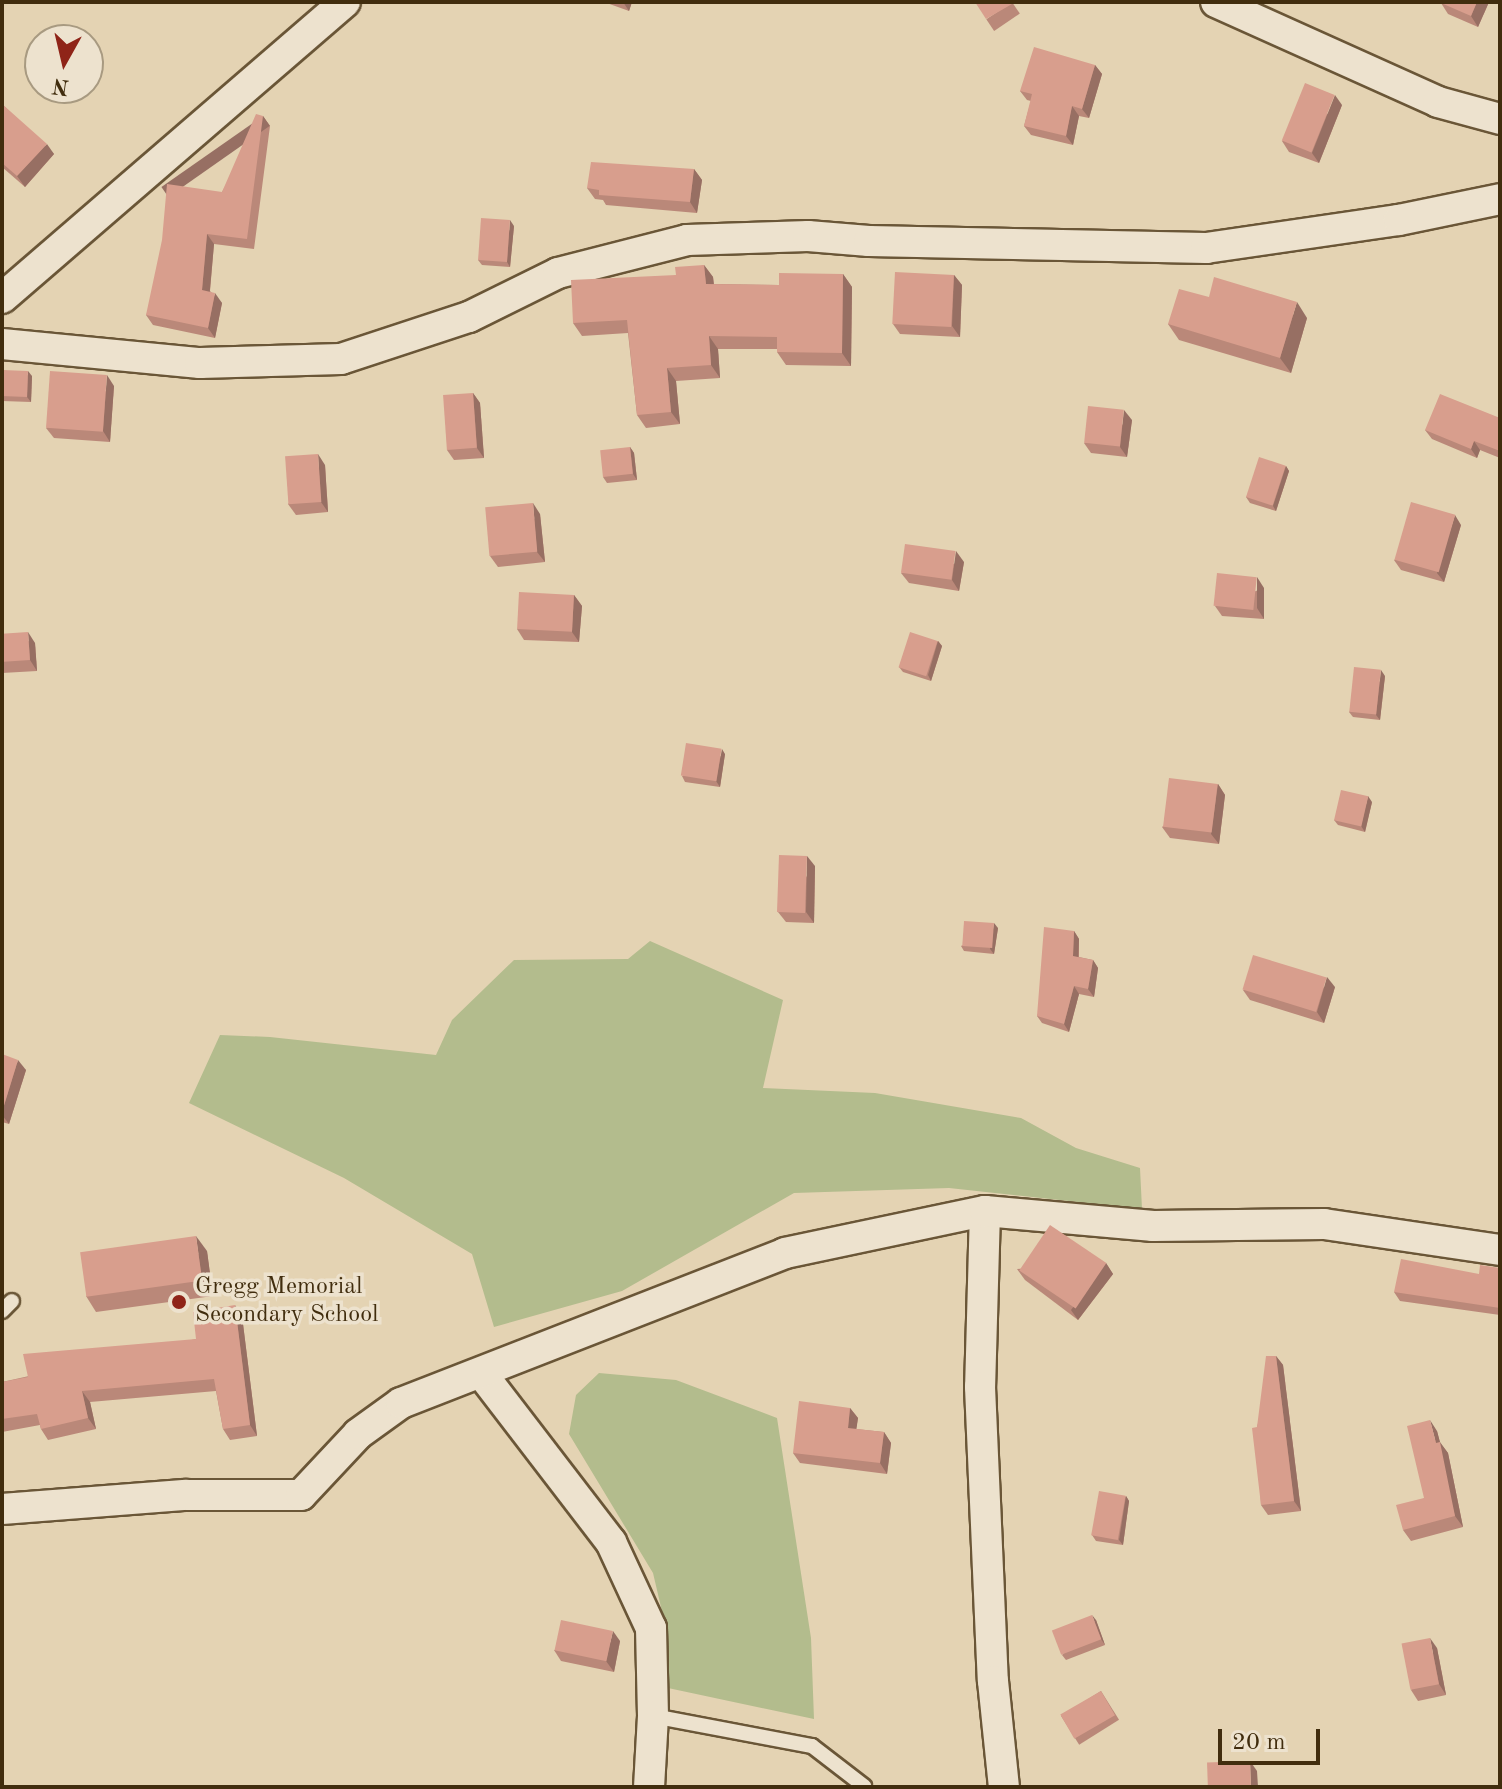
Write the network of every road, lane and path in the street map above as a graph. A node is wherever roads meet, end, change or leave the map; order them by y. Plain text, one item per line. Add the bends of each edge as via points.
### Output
1 (345, 2) edge
2 (1216, 2) edge
3 (1500, 119) edge
4 (1500, 199) edge
5 (2, 298) edge
6 (2, 344) edge
7 (985, 1211) junction
8 (1500, 1250) edge
9 (482, 1374) junction
10 (2, 1509) edge
11 (653, 1716) junction
12 (864, 1786) edge
13 (649, 1787) edge
14 (1004, 1787) edge

1 - 5 street
2 - 3 street via 1438,102
4 - 6 street via 1399,220 1206,248 808,236 687,240 558,273 469,317 341,359 200,363
7 - 8 street via 1153,1226 1324,1224
7 - 9 street via 785,1253
7 - 14 street via 983,1480
9 - 10 street via 401,1403 358,1434 301,1495 186,1495
9 - 11 street via 611,1542 651,1628
11 - 12 lane via 812,1746
11 - 13 street

